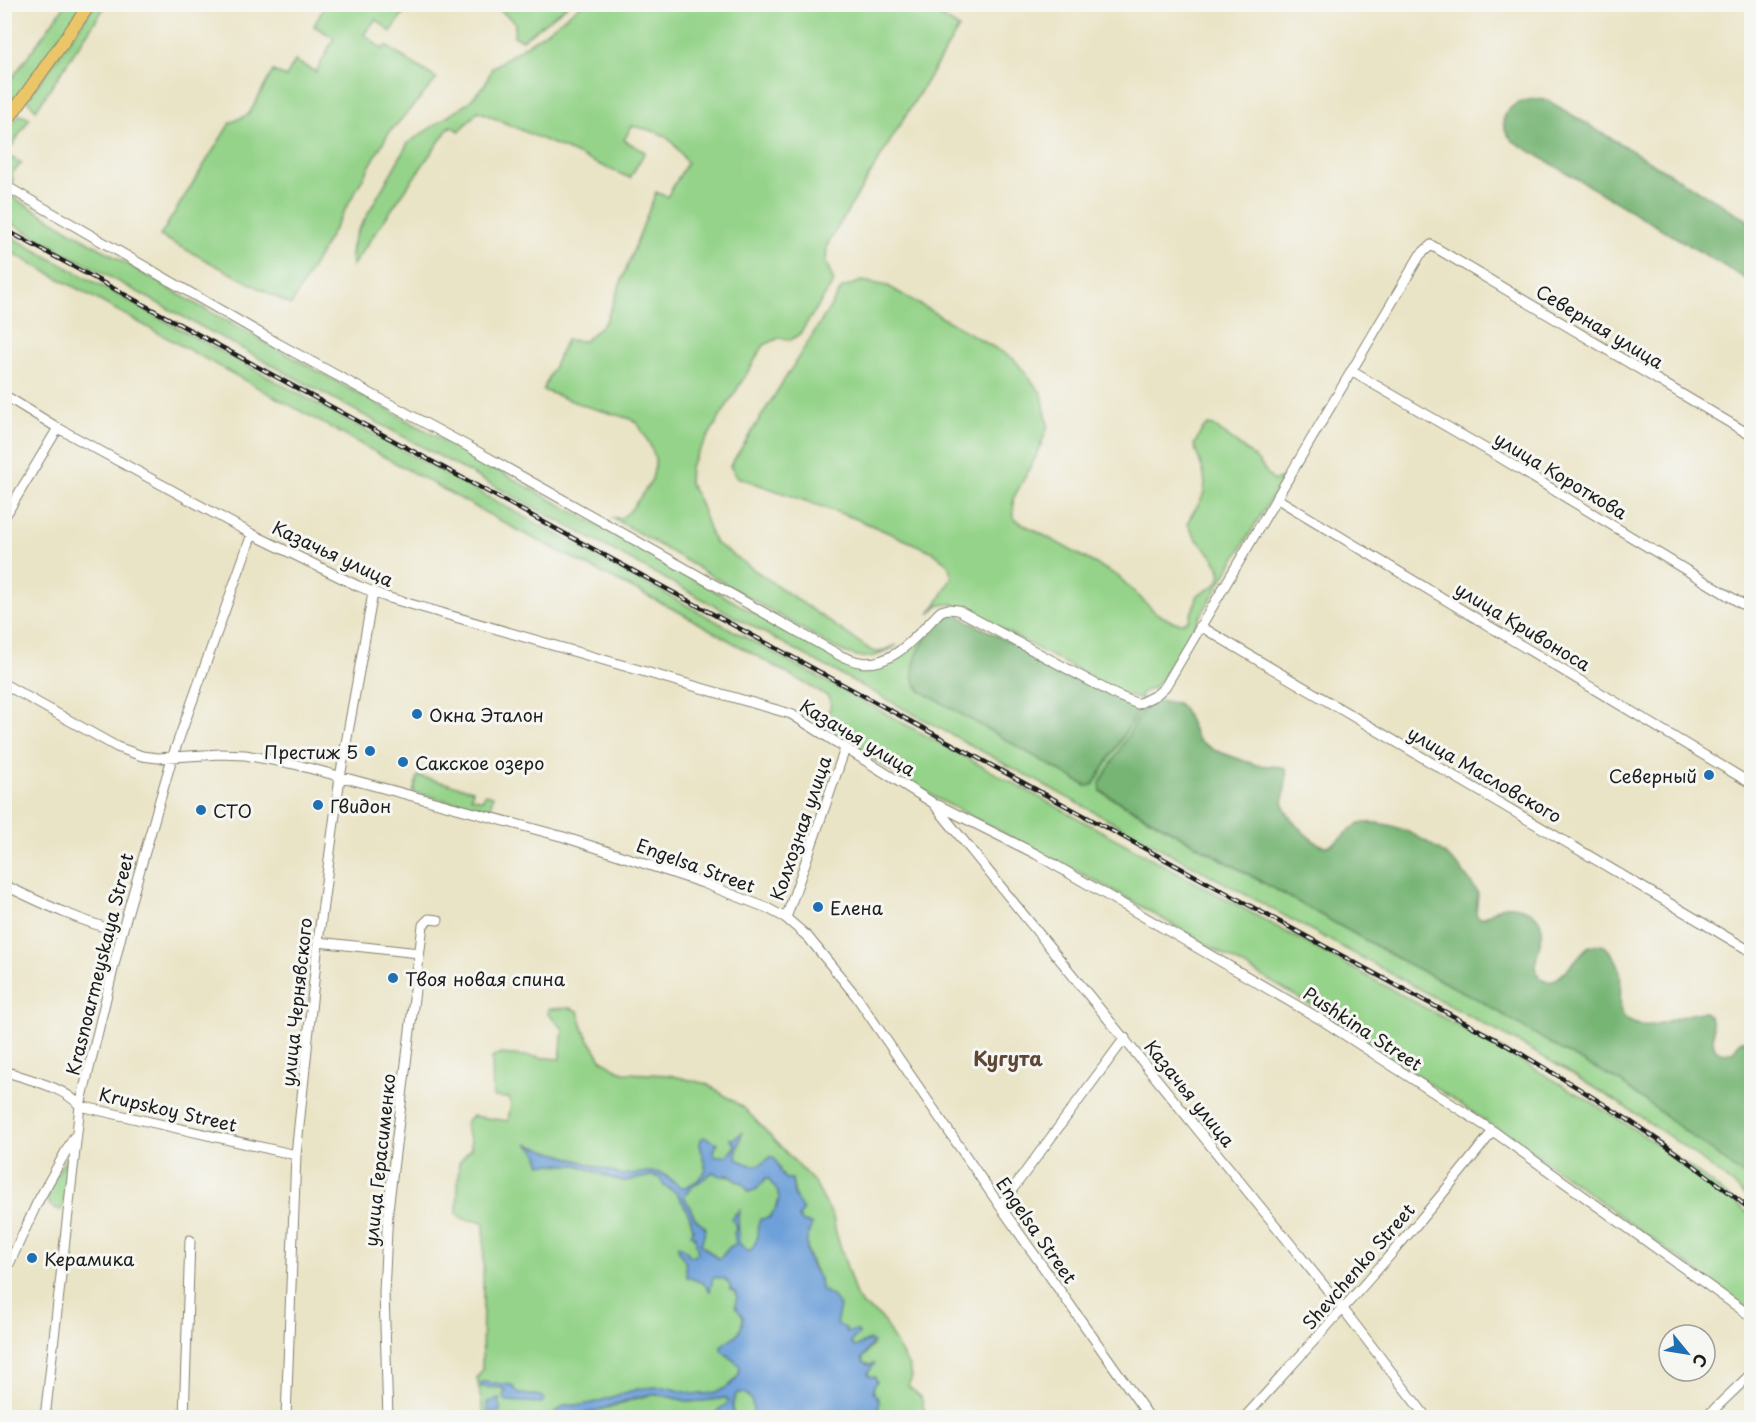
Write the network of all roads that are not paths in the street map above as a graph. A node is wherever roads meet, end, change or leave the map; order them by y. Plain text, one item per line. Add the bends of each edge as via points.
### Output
1 (90, 4) edge
2 (4, 125) edge
3 (4, 185) edge
4 (1351, 371) junction
5 (4, 395) edge
6 (58, 428) junction
7 (1752, 436) edge
8 (1276, 498) junction
9 (4, 518) edge
10 (252, 534) junction
11 (373, 593) junction
12 (1752, 610) edge
13 (1200, 626) junction
14 (4, 684) edge
15 (845, 749) junction
16 (172, 758) junction
17 (340, 777) junction
18 (1752, 784) edge
19 (933, 802) junction
20 (4, 885) edge
21 (786, 918) junction
22 (438, 920) dead end
23 (122, 932) junction
24 (318, 942) junction
25 (1752, 952) edge
26 (419, 953) junction
27 (1125, 1038) junction
28 (4, 1071) edge
29 (80, 1106) junction
30 (1493, 1131) junction
31 (76, 1133) junction
32 (296, 1155) junction
33 (999, 1206) junction
34 (190, 1240) dead end
35 (4, 1275) edge
36 (1343, 1309) junction
37 (1752, 1317) edge
38 (1752, 1373) edge
39 (45, 1418) edge
40 (184, 1418) edge
41 (286, 1418) edge
42 (388, 1418) edge
43 (1150, 1418) edge
44 (1244, 1418) edge
45 (1427, 1418) edge
46 (1705, 1418) edge

1 - 2 main road
3 - 13 street via 277,343 841,656 872,663 886,659 941,611 958,610 1138,704 1165,687
4 - 7 street, Северная улица via 1420,255 1431,245
4 - 8 street
4 - 12 street, улица Короткова
5 - 6 street, Казачья улица
6 - 9 street
6 - 10 street, Казачья улица
8 - 13 street
8 - 18 street, улица Кривоноса
10 - 11 street, Казачья улица
10 - 16 street, Krasnoarmeyskaya Street
11 - 15 street, Казачья улица via 772,707 804,720
11 - 17 street, улица Чернявского
13 - 25 street, улица Масловского
14 - 16 street, Engelsa Street via 123,750
15 - 19 street, Казачья улица
15 - 21 street, Колхозная улица
16 - 17 street, Engelsa Street via 219,754 262,757
16 - 23 street, Krasnoarmeyskaya Street
17 - 21 street, Engelsa Street via 598,848 703,883
17 - 24 street, улица Чернявского
19 - 27 street, Казачья улица
19 - 30 street, Pushkina Street via 1036,854 1274,991
20 - 23 street
21 - 33 street, Engelsa Street via 808,937 855,996
22 - 26 street, улица Герасименко via 424,922
23 - 29 street, Krasnoarmeyskaya Street
24 - 26 street
24 - 32 street, улица Чернявского
26 - 42 street, улица Герасименко via 388,1210 384,1293
27 - 33 street
27 - 36 street, Казачья улица
28 - 29 street, Krupskoy Street via 57,1090
29 - 31 street, Krasnoarmeyskaya Street
29 - 32 street, Krupskoy Street
30 - 36 street, Shevchenko Street
30 - 37 street, Pushkina Street
31 - 35 street via 37,1203
31 - 39 street, Krasnoarmeyskaya Street
32 - 41 street, улица Чернявского
33 - 43 street, Engelsa Street
34 - 40 street
36 - 44 street, Shevchenko Street
36 - 45 street, Казачья улица
38 - 46 street

